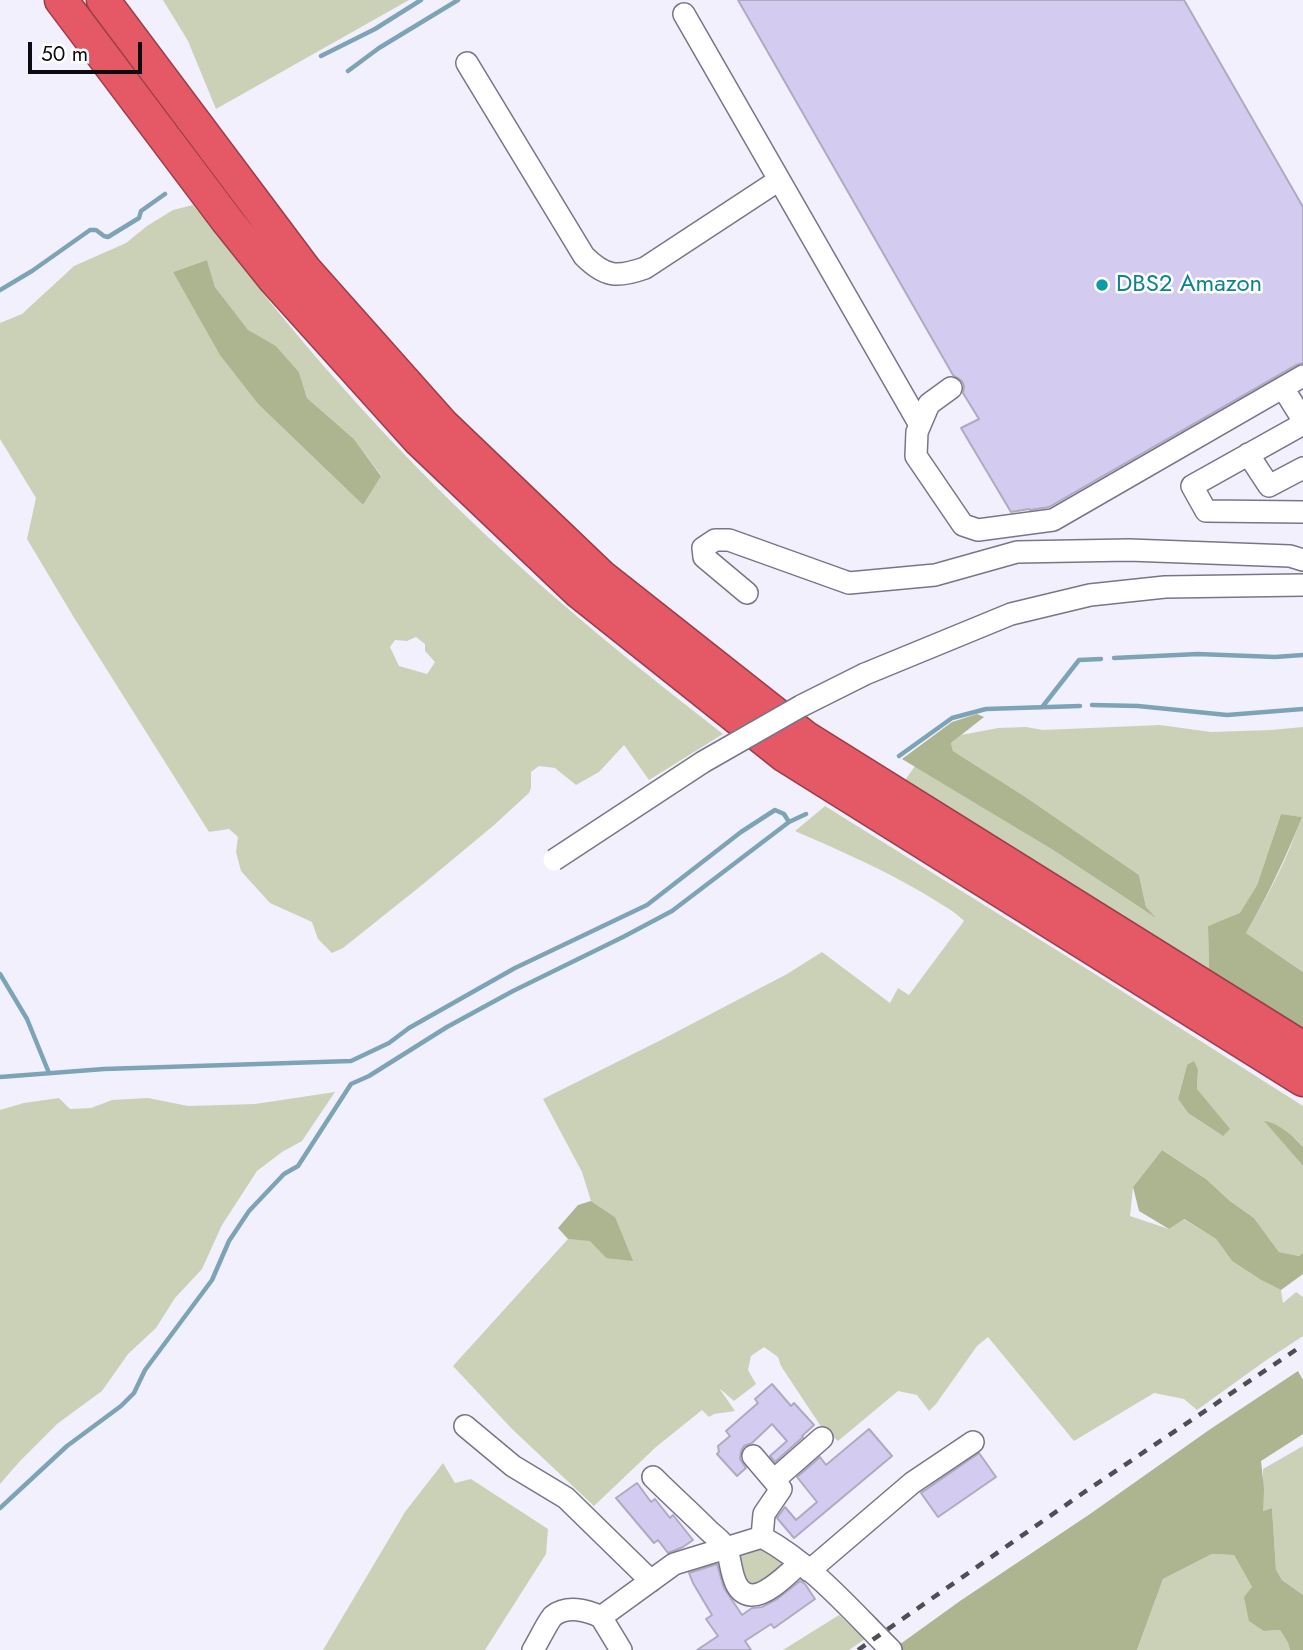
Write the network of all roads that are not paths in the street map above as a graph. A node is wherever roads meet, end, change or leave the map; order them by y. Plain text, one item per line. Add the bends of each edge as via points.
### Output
1 (61, 0) edge
2 (103, 0) edge
3 (684, 14) dead end
4 (467, 63) dead end
5 (779, 180) junction
6 (1303, 376) edge
7 (951, 387) dead end
8 (1283, 388) junction
9 (1303, 422) edge
10 (920, 425) junction
11 (1248, 454) junction
12 (1303, 468) edge
13 (1303, 512) edge
14 (1303, 560) edge
15 (1303, 585) edge
16 (747, 593) dead end
17 (554, 860) dead end
18 (1303, 1048) edge
19 (1303, 1080) edge
20 (465, 1426) dead end
21 (822, 1438) dead end
22 (973, 1442) dead end
23 (753, 1456) dead end
24 (653, 1477) dead end
25 (774, 1480) junction
26 (762, 1537) junction
27 (726, 1548) junction
28 (805, 1567) junction
29 (651, 1581) junction
30 (601, 1617) junction
31 (533, 1650) edge
32 (621, 1650) edge
33 (891, 1650) edge

1 - 19 highway via 274,279 419,440 579,592 785,756
2 - 18 highway via 306,271 442,424 601,576 805,737
3 - 5 street
4 - 5 street via 584,256 611,274 627,275 645,268
5 - 10 street
6 - 8 street
7 - 10 street via 929,404
8 - 9 street
8 - 10 street via 1053,520 978,530 963,525 916,456
9 - 11 street
11 - 12 street via 1269,486
11 - 13 street via 1192,486 1206,511
14 - 16 street via 1129,550 1017,552 935,575 849,583 729,540 715,540 703,548 704,557
15 - 17 street, bridge via 1165,587 1090,595 1011,614 865,674 801,706 703,762
20 - 29 street via 513,1466 566,1498
21 - 25 street
22 - 28 street via 912,1483
23 - 25 street
24 - 27 street
25 - 26 street via 781,1489 764,1514
26 - 27 street
26 - 28 street
27 - 28 street via 738,1587 751,1595
27 - 29 street via 674,1564
28 - 33 street
29 - 30 street
30 - 31 street via 568,1609 553,1616
30 - 32 street

